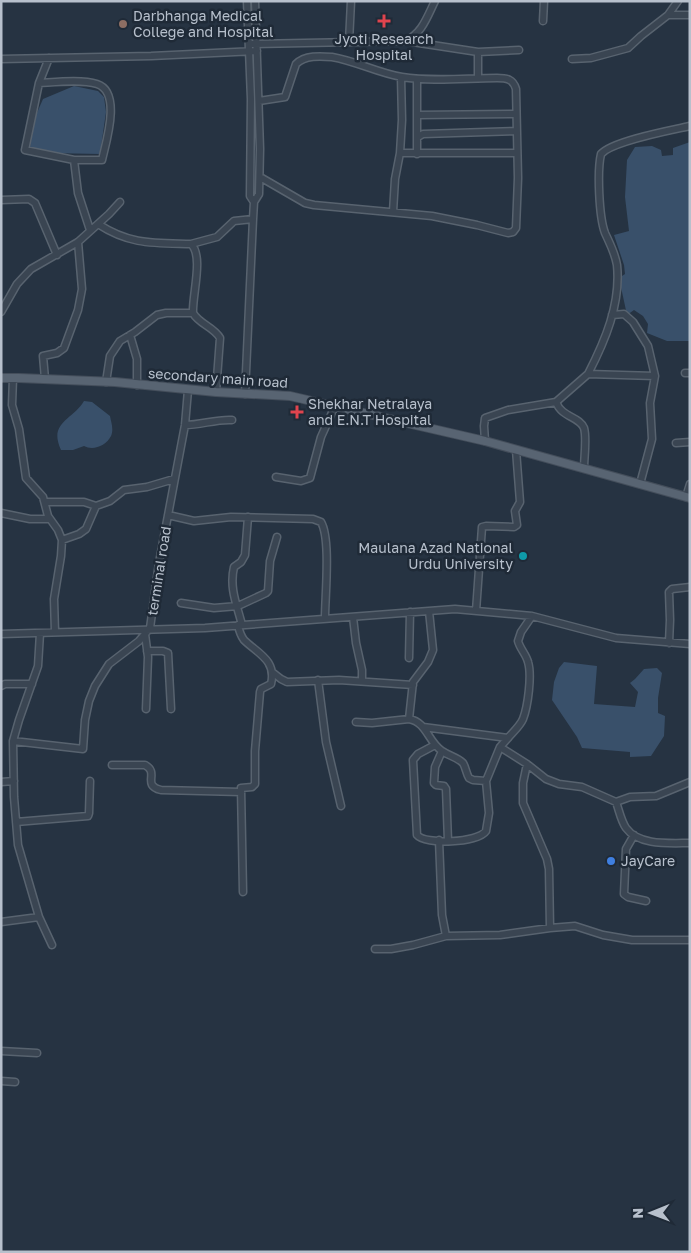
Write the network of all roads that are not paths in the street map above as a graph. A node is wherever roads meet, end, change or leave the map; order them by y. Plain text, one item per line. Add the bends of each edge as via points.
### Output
1 (247, 1) edge
2 (255, 1) edge
3 (351, 1) edge
4 (435, 1) edge
5 (544, 1) edge
6 (678, 1) edge
7 (690, 14) edge
8 (668, 15) junction
9 (543, 21) dead end
10 (405, 41) junction
11 (348, 42) junction
12 (253, 44) junction
13 (519, 50) dead end
14 (257, 51) junction
15 (249, 52) junction
16 (478, 52) junction
17 (49, 58) junction
18 (1, 59) edge
19 (572, 59) dead end
20 (401, 77) junction
21 (478, 78) junction
22 (417, 79) junction
23 (39, 82) junction
24 (259, 101) junction
25 (516, 114) junction
26 (418, 115) junction
27 (251, 118) junction
28 (259, 118) junction
29 (690, 126) edge
30 (516, 131) junction
31 (418, 137) junction
32 (400, 153) junction
33 (516, 153) junction
34 (417, 154) junction
35 (74, 160) junction
36 (260, 177) junction
37 (1, 200) edge
38 (120, 202) dead end
39 (254, 202) junction
40 (393, 212) junction
41 (252, 220) junction
42 (98, 224) junction
43 (90, 230) junction
44 (78, 242) junction
45 (191, 244) junction
46 (57, 255) junction
47 (1, 312) edge
48 (193, 313) junction
49 (612, 315) junction
50 (130, 335) junction
51 (588, 374) junction
52 (655, 376) junction
53 (1, 378) edge
54 (13, 378) junction
55 (45, 379) junction
56 (106, 382) junction
57 (137, 385) junction
58 (188, 390) junction
59 (216, 392) junction
60 (245, 394) junction
61 (556, 402) junction
62 (335, 406) junction
63 (232, 420) dead end
64 (185, 424) junction
65 (485, 441) junction
66 (690, 442) edge
67 (676, 444) dead end
68 (516, 450) junction
69 (584, 468) junction
70 (276, 476) dead end
71 (174, 479) junction
72 (640, 484) junction
73 (690, 484) edge
74 (688, 497) edge
75 (45, 502) junction
76 (96, 506) junction
77 (1, 513) edge
78 (168, 515) junction
79 (248, 517) junction
80 (49, 519) junction
81 (277, 537) dead end
82 (62, 540) junction
83 (690, 587) edge
84 (181, 603) dead end
85 (238, 606) junction
86 (476, 610) junction
87 (430, 611) junction
88 (410, 612) junction
89 (532, 616) junction
90 (353, 617) junction
91 (325, 618) junction
92 (240, 625) junction
93 (147, 631) junction
94 (55, 632) junction
95 (40, 633) junction
96 (1, 634) edge
97 (669, 643) junction
98 (690, 644) edge
99 (147, 651) junction
100 (410, 658) dead end
101 (272, 672) junction
102 (318, 680) junction
103 (362, 681) junction
104 (32, 684) junction
105 (413, 685) junction
106 (1, 686) edge
107 (146, 709) dead end
108 (171, 709) dead end
109 (409, 719) junction
110 (356, 722) dead end
111 (423, 727) junction
112 (508, 738) junction
113 (13, 741) junction
114 (435, 745) junction
115 (500, 747) junction
116 (442, 751) junction
117 (527, 764) junction
118 (112, 765) dead end
119 (14, 781) junction
120 (90, 781) dead end
121 (486, 781) junction
122 (1, 782) edge
123 (690, 782) edge
124 (241, 792) junction
125 (616, 802) junction
126 (341, 806) dead end
127 (16, 822) junction
128 (634, 835) junction
129 (439, 840) junction
130 (448, 841) junction
131 (690, 843) edge
132 (243, 892) dead end
133 (646, 901) dead end
134 (39, 917) junction
135 (1, 922) edge
136 (550, 928) junction
137 (446, 936) junction
138 (690, 940) edge
139 (52, 945) dead end
140 (375, 949) dead end
141 (1, 1052) edge
142 (37, 1053) dead end
143 (1, 1081) edge
144 (15, 1082) dead end

1 - 12 street
2 - 12 street
3 - 11 street
4 - 10 street via 420,31
5 - 9 street
6 - 8 street
7 - 8 street
8 - 19 street via 628,48 591,58
10 - 11 street
10 - 16 street
11 - 12 street
12 - 14 street
12 - 15 street
13 - 16 street
14 - 15 street
14 - 24 street
15 - 17 street
15 - 27 street
16 - 21 street
17 - 18 street
17 - 23 street
20 - 22 street
20 - 24 street via 342,59 310,57 296,64 285,97
20 - 32 street
21 - 22 street
21 - 25 street via 504,78 513,82
22 - 26 street
23 - 35 street via 25,150
23 - 35 street via 99,84 108,92 111,102 109,130 102,160
24 - 28 street
25 - 26 street
25 - 30 street
26 - 31 street
27 - 28 street
27 - 39 street via 250,196
28 - 36 street
29 - 49 street via 610,147 601,154 602,222 616,265 617,290
30 - 31 street via 423,134
30 - 33 street
31 - 34 street
32 - 34 street
32 - 40 street
33 - 34 street
33 - 40 street via 517,223 513,232
35 - 43 street via 78,193
36 - 39 street via 259,194
36 - 40 street via 305,203
37 - 46 street via 29,199 35,203
38 - 42 street
39 - 41 street
41 - 45 street via 234,221 217,237
41 - 60 street
42 - 43 street
42 - 45 street via 130,240
43 - 44 street
44 - 46 street
44 - 55 street via 82,289 78,310 64,348 43,357
45 - 48 street via 197,258
46 - 47 street via 24,274
48 - 50 street via 161,314
48 - 59 street via 220,338
49 - 51 street via 602,348
49 - 52 street via 624,314 633,322 648,346
50 - 56 street via 120,341 110,356
50 - 57 street via 137,359
51 - 52 street
51 - 61 street
52 - 72 street via 650,403 652,439
53 - 54 main road, secondary main road
54 - 55 main road, secondary main road
54 - 75 street via 12,405 19,429 24,472
55 - 56 main road, secondary main road
56 - 57 main road, secondary main road
57 - 58 main road, secondary main road
58 - 59 main road, secondary main road
58 - 64 street, terminal road
59 - 60 main road, secondary main road
60 - 62 main road, secondary main road via 290,396
61 - 65 street via 508,410 485,418
61 - 69 street via 560,411 579,422 584,429
62 - 65 main road, secondary main road
62 - 70 street via 321,437 310,478
63 - 64 street
64 - 71 street, terminal road
65 - 68 main road, secondary main road
66 - 67 street
68 - 69 main road, secondary main road
68 - 86 street via 520,499 515,511 517,525 482,528
69 - 72 main road, secondary main road
71 - 76 street via 124,490 110,501
71 - 78 street, terminal road
72 - 74 main road, secondary main road
73 - 74 street
75 - 76 street via 84,502
75 - 80 street
76 - 82 street via 86,529
77 - 80 street
78 - 79 street via 194,521
78 - 93 street, terminal road
79 - 85 street via 245,555 233,569 233,596
79 - 91 street via 321,522 326,549
80 - 82 street
81 - 85 street via 270,561 268,592
82 - 94 street via 54,598
83 - 97 street via 669,592
84 - 85 street via 214,608
85 - 92 street
86 - 87 street
86 - 89 street
87 - 88 street
87 - 105 street via 433,650
88 - 90 street
88 - 100 street
89 - 97 street via 616,638
89 - 112 street via 518,638 530,667 524,713 520,725
90 - 91 street
90 - 103 street
91 - 92 street
92 - 93 street
92 - 101 street via 243,638 266,659
93 - 94 street
93 - 99 street
93 - 113 street, terminal road via 109,664 94,686 85,720 83,749
94 - 95 street
95 - 96 street
95 - 104 street via 38,666
97 - 98 street
99 - 107 street
99 - 108 street via 168,653
101 - 102 street via 287,682
101 - 124 street via 270,684 260,692 254,786 242,788
102 - 103 street
102 - 126 street via 326,742
103 - 105 street
104 - 106 street
104 - 113 street
105 - 109 street
109 - 110 street
109 - 111 street
111 - 112 street
111 - 114 street
112 - 115 street
113 - 119 street
114 - 116 street
114 - 129 street via 413,760 415,812 419,838
115 - 117 street
115 - 121 street
116 - 121 street via 458,759 469,778
116 - 130 street via 435,767 434,783 446,789
117 - 125 street via 546,780 582,787
117 - 136 street via 523,803 547,859
118 - 124 street via 145,765 152,771 153,788 160,790
119 - 122 street
119 - 127 street
120 - 127 street via 88,816
121 - 130 street via 489,813 486,831 473,839
123 - 125 street via 656,796 630,797
124 - 132 street
125 - 128 street via 624,823
127 - 134 street via 18,845
128 - 131 street via 656,842
128 - 133 street via 626,849 624,894
129 - 130 street
129 - 137 street
134 - 135 street
134 - 139 street
136 - 137 street via 500,935
136 - 138 street via 575,926 632,940
137 - 140 street via 413,945
141 - 142 street
143 - 144 street

